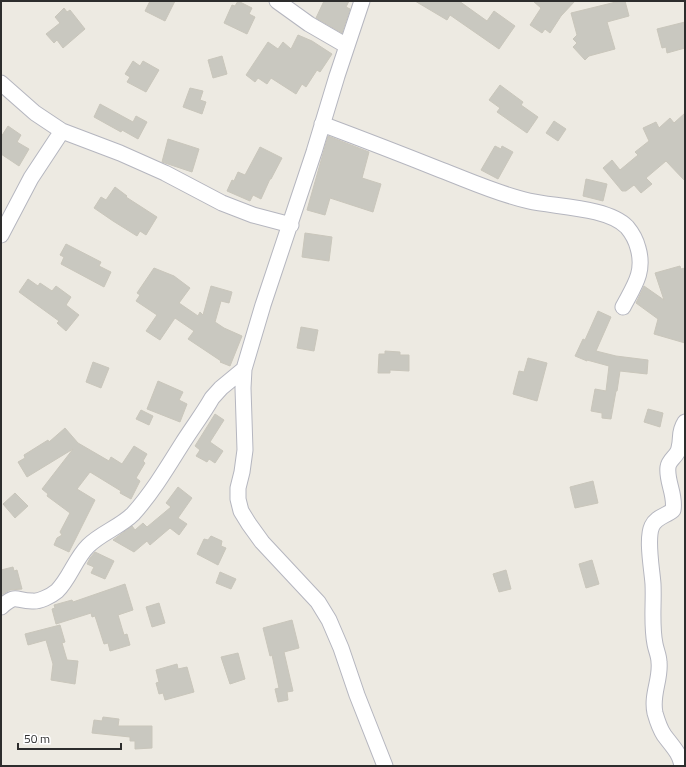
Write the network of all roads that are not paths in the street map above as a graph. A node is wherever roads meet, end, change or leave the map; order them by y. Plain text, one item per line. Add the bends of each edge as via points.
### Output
1 (276, 1) edge
2 (362, 1) edge
3 (346, 46) junction
4 (1, 83) edge
5 (322, 124) junction
6 (62, 131) junction
7 (291, 225) junction
8 (1, 235) edge
9 (623, 307) dead end
10 (244, 369) junction
11 (685, 422) edge
12 (1, 606) edge
13 (385, 766) edge
14 (682, 766) edge

1 - 3 street
2 - 3 street
3 - 5 street
4 - 6 street via 35,113
5 - 7 street
5 - 9 street via 484,187 530,201 573,207 619,220 631,232 639,250 641,265 639,276
6 - 7 street via 165,173 222,204
6 - 8 street via 31,178
7 - 10 street
10 - 12 street via 212,398 150,494 127,520 104,533 88,547 56,591 32,602 19,598
10 - 13 street via 245,450 238,488 241,511 262,542 306,588 329,620
11 - 14 street via 679,434 677,454 668,466 673,510 656,520 650,536 653,629 659,661 655,713 664,734 678,752

